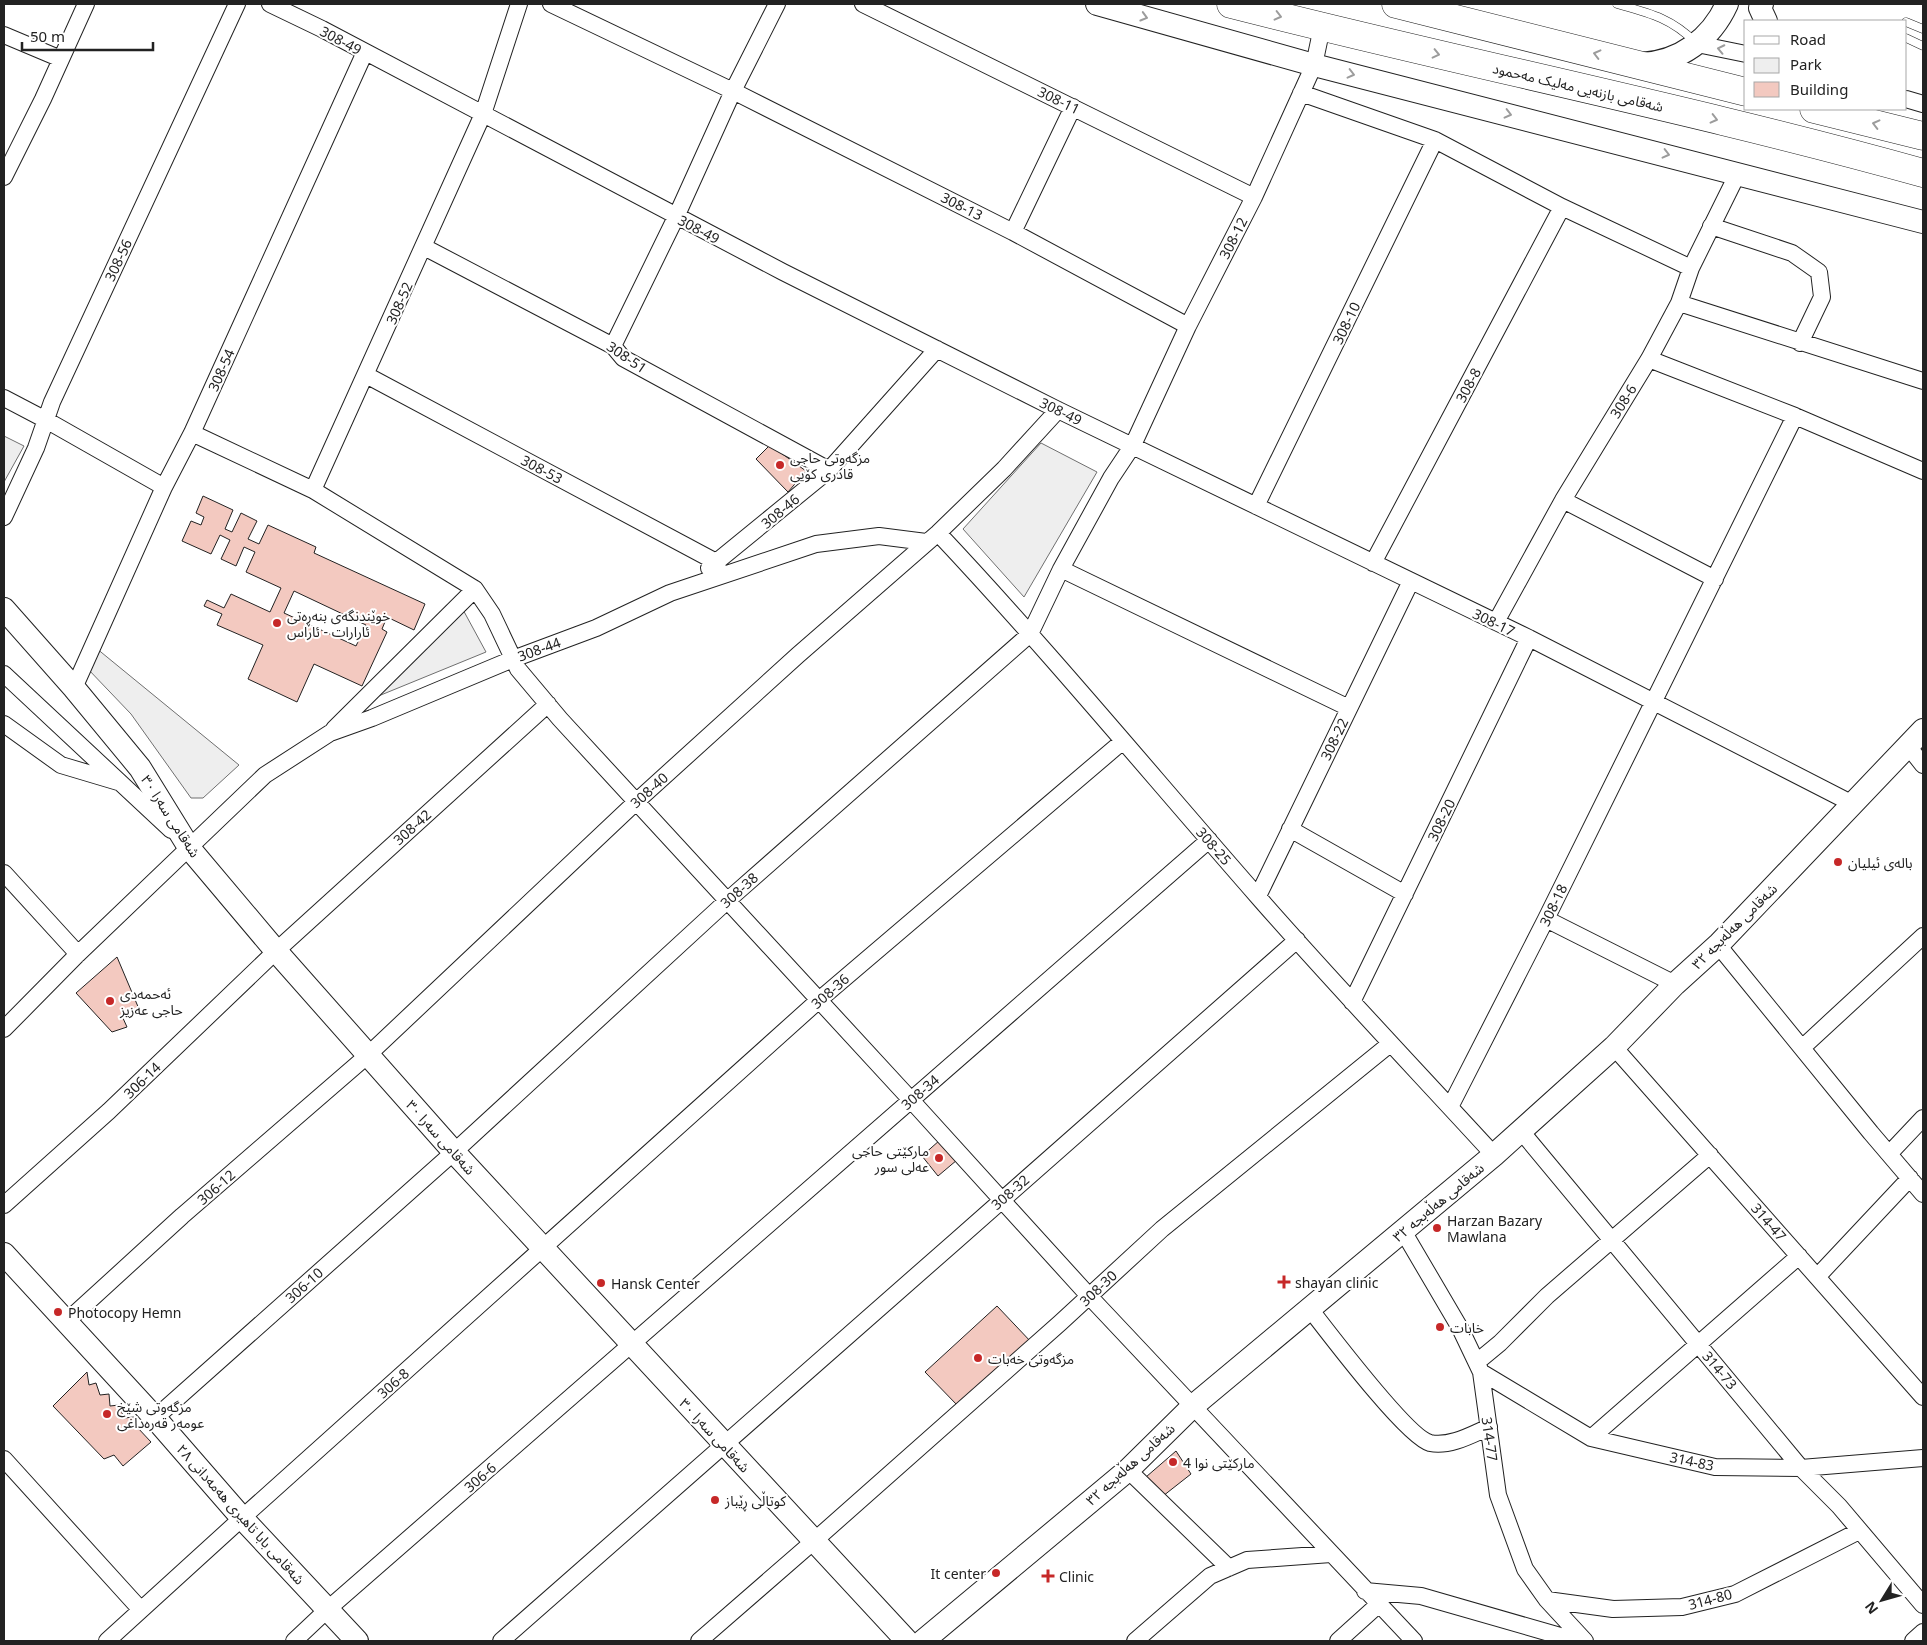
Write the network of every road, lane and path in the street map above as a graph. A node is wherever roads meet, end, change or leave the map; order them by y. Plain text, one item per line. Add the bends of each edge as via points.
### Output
1 (86, 4) edge
2 (237, 4) edge
3 (270, 4) edge
4 (519, 4) edge
5 (551, 4) edge
6 (777, 4) edge
7 (863, 4) edge
8 (1097, 4) edge
9 (1231, 4) edge
10 (1396, 4) edge
11 (1617, 4) edge
12 (1727, 4) edge
13 (1762, 4) edge
14 (1766, 20) edge
15 (1907, 22) edge
16 (1322, 27) junction
17 (1923, 29) edge
18 (4, 35) edge
19 (1907, 38) edge
20 (1697, 44) junction
21 (1923, 46) edge
22 (365, 52) junction
23 (1744, 54) edge
24 (61, 59) junction
25 (1637, 64) junction
26 (1314, 65) junction
27 (733, 91) junction
28 (1744, 91) edge
29 (1301, 93) junction
30 (1907, 99) edge
31 (1923, 104) edge
32 (1073, 107) junction
33 (1818, 110) edge
34 (483, 114) junction
35 (1923, 136) edge
36 (1436, 140) junction
37 (1862, 156) junction
38 (1738, 173) junction
39 (1923, 173) edge
40 (4, 178) edge
41 (1923, 194) edge
42 (1254, 197) junction
43 (1562, 206) junction
44 (676, 217) junction
45 (1923, 222) edge
46 (1711, 226) junction
47 (1013, 232) junction
48 (424, 247) junction
49 (1691, 268) junction
50 (1678, 303) junction
51 (1188, 326) junction
52 (1800, 342) junction
53 (613, 346) junction
54 (937, 349) junction
55 (1649, 359) junction
56 (366, 375) junction
57 (1923, 381) edge
58 (4, 398) edge
59 (1058, 410) junction
60 (1794, 416) junction
61 (46, 420) junction
62 (192, 433) junction
63 (1133, 445) junction
64 (829, 470) junction
65 (1923, 471) edge
66 (164, 487) junction
67 (313, 490) junction
68 (1563, 500) junction
69 (1256, 506) junction
70 (4, 517) edge
71 (932, 537) junction
72 (718, 563) junction
73 (1373, 563) junction
74 (1061, 569) junction
75 (1715, 579) junction
76 (1411, 581) junction
77 (475, 589) junction
78 (670, 592) junction
79 (4, 609) edge
80 (1496, 622) junction
81 (1030, 634) junction
82 (1529, 638) junction
83 (513, 659) junction
84 (4, 674) edge
85 (74, 688) junction
86 (1653, 702) junction
87 (548, 704) junction
88 (1350, 708) junction
89 (4, 724) edge
90 (330, 733) junction
91 (1916, 738) edge
92 (1123, 742) junction
93 (1923, 765) edge
94 (123, 783) junction
95 (637, 801) junction
96 (1853, 804) junction
97 (1290, 829) junction
98 (1209, 840) junction
99 (190, 849) junction
100 (4, 873) edge
101 (1405, 894) junction
102 (1258, 896) junction
103 (728, 900) junction
104 (1546, 919) junction
105 (1923, 936) edge
106 (1297, 940) junction
107 (1718, 945) junction
108 (276, 951) junction
109 (78, 954) junction
110 (1675, 984) junction
111 (819, 1000) junction
112 (1352, 1002) junction
113 (4, 1028) edge
114 (1390, 1044) junction
115 (1614, 1047) junction
116 (1802, 1048) junction
117 (368, 1055) junction
118 (911, 1100) junction
119 (1450, 1107) junction
120 (1923, 1118) edge
121 (1521, 1131) junction
122 (454, 1152) junction
123 (1889, 1154) junction
124 (1494, 1155) junction
125 (1710, 1155) junction
126 (1910, 1178) junction
127 (1923, 1194) edge
128 (1001, 1200) junction
129 (4, 1205) edge
130 (1403, 1231) junction
131 (1610, 1240) junction
132 (543, 1248) junction
133 (4, 1254) edge
134 (1799, 1256) junction
135 (1818, 1277) junction
136 (1089, 1296) junction
137 (1310, 1309) junction
138 (66, 1322) junction
139 (632, 1344) junction
140 (1697, 1344) junction
141 (1479, 1367) junction
142 (1923, 1397) edge
143 (1193, 1406) junction
144 (155, 1418) junction
145 (1489, 1427) junction
146 (1591, 1438) junction
147 (726, 1446) junction
148 (1923, 1458) edge
149 (4, 1459) edge
150 (1801, 1468) junction
151 (1128, 1470) junction
152 (242, 1518) junction
153 (1860, 1531) junction
154 (814, 1541) junction
155 (1330, 1554) junction
156 (1229, 1568) junction
157 (1365, 1591) junction
158 (1547, 1600) junction
159 (1379, 1604) junction
160 (1923, 1605) edge
161 (328, 1609) junction
162 (142, 1610) junction
163 (1923, 1632) edge
164 (107, 1641) edge
165 (294, 1641) edge
166 (357, 1641) edge
167 (502, 1641) edge
168 (698, 1641) edge
169 (907, 1641) edge
170 (923, 1641) edge
171 (1135, 1641) edge
172 (1338, 1641) edge
173 (1414, 1641) edge
174 (1571, 1641) edge
175 (1585, 1641) edge
176 (1913, 1641) edge

1 - 24 street
2 - 61 street, 308-56
3 - 22 street, 308-49
4 - 34 street, 308-52
5 - 27 street, 308-13
6 - 27 street
7 - 32 street, 308-11
8 -> 26 street
9 -> 16 highway, شەقامی بازنەیی مەلیک مەحمود
25 -> 10 highway
11 - 20 lane via 1662,17 1682,29
12 - 20 street via 1715,26
13 - 14 street via 1760,8
15 - 17 lane
16 - 26 street, 308-12
16 -> 37 highway, شەقامی بازنەیی مەلیک مەحمود
18 - 24 street
19 - 21 lane
23 -> 20 street
20 - 25 street via 1665,60
22 - 34 street, 308-49
22 - 62 street, 308-54
24 - 40 street
25 - 28 highway
26 - 29 street, 308-12
26 -> 38 street
27 - 44 street
27 - 47 street, 308-13
29 - 36 street
29 - 42 street, 308-12
30 - 31 street
32 - 42 street, 308-11
32 - 47 street
35 -> 33 highway
34 - 44 street, 308-49
34 - 48 street, 308-52
36 - 43 street
36 - 69 street, 308-10
37 - 39 highway, شەقامی بازنەیی مەلیک مەحمود
37 - 41 highway
38 - 45 street
38 - 46 street, 308-6
42 - 51 street, 308-12
43 - 49 street
43 - 73 street, 308-8
44 - 53 street
44 - 54 street, 308-49
46 - 49 street, 308-6
46 - 52 street via 1792,253 1819,272 1822,297
47 - 51 street, 308-13
48 - 53 street, 308-51
48 - 56 street, 308-52
49 - 50 street, 308-6
50 - 52 street
50 - 55 street, 308-6
51 - 63 street, 308-12
52 - 57 street
53 - 64 street, 308-51 via 623,358
54 - 59 street, 308-49
54 - 64 street, 308-46
55 - 60 street
55 - 68 street, 308-6
56 - 67 street, 308-52
56 - 72 street, 308-53
58 - 61 street
59 - 63 street, 308-49
59 - 71 street, 308-40 via 1004,469
60 - 65 street
60 - 75 street, 308-18
61 - 66 street
61 - 70 street, 308-56
62 - 66 street, 308-54
62 - 67 street
63 - 69 street, 308-17
63 - 74 street, 308-12
64 - 72 street, 308-46
66 - 85 street, 308-54
67 - 77 street
68 - 75 street
68 - 80 street, 308-6
69 - 73 street, 308-17
71 - 78 street, 308-44 via 879,536 816,544
71 - 81 street, 308-25 via 998,596
71 - 95 street, 308-40
72 - 78 street, 308-46
73 - 76 street, 308-17
74 - 81 street, 308-12
74 - 88 street
75 - 86 street, 308-18
76 - 80 street, 308-17
76 - 88 street, 308-22
77 - 83 street via 492,614
77 - 90 street
78 - 83 street, 308-44 via 596,628
79 - 85 street, شەقامی سەرا ٣٠
80 - 82 street, 308-17
81 - 92 street, 308-25
81 - 103 street, 308-38
82 - 86 street, 308-17
82 - 101 street, 308-20
83 - 87 street
83 - 90 street, 308-44
84 - 94 street
85 - 99 street, شەقامی سەرا ٣٠ via 140,768
86 - 96 street, 308-17
86 - 104 street, 308-18
87 - 95 street
87 - 108 street, 308-42
88 - 97 street, 308-22
89 - 94 street via 61,765
90 - 99 street, 308-44 via 265,775
91 - 93 street
91 - 96 street, شەقامی هەڵەبجە ٣٢
92 - 98 street, 308-25
92 - 111 street, 308-36
94 - 99 street
95 - 103 street
95 - 117 street, 308-40
96 - 107 street, شەقامی هەڵەبجە ٣٢
97 - 101 street
97 - 102 street, 308-22
98 - 102 street, 308-25
98 - 118 street, 308-34
99 - 108 street, شەقامی سەرا ٣٠
99 - 109 street, 308-44
100 - 109 street
101 - 112 street, 308-20
102 - 106 street, 308-25
103 - 111 street
103 - 122 street, 308-38
104 - 110 street
104 - 119 street, 308-18
105 - 116 street
106 - 112 street, 308-25
106 - 128 street, 308-32
107 - 110 street, شەقامی هەڵەبجە ٣٢
107 - 116 street
108 - 117 street, شەقامی سەرا ٣٠
108 - 129 street, 306-14 via 109,1111
109 - 113 street, 308-44
110 - 115 street, شەقامی هەڵەبجە ٣٢
111 - 118 street
111 - 132 street, 308-36
112 - 114 street, 308-25
114 - 119 street, 308-25
114 - 136 street, 308-30 via 1162,1229
115 - 121 street, شەقامی هەڵەبجە ٣٢
115 - 125 street, 314-47
116 - 123 street
117 - 122 street, شەقامی سەرا ٣٠
117 - 138 street, 306-12 via 182,1216
118 - 128 street
118 - 139 street, 308-34
119 - 124 street, 308-25
120 - 123 street
121 - 124 street, شەقامی هەڵەبجە ٣٢
121 - 131 street, 314-73
122 - 132 street, شەقامی سەرا ٣٠
122 - 144 street, 306-10
123 - 126 street
124 - 130 street, شەقامی هەڵەبجە ٣٢
125 - 131 street
125 - 134 street, 314-47
126 - 127 street
126 - 135 street
128 - 136 street
128 - 147 street, 308-32
130 - 137 street, شەقامی هەڵەبجە ٣٢
130 - 141 street, 314-77
131 - 140 street, 314-73
131 - 141 street via 1547,1296
132 - 139 street, شەقامی سەرا ٣٠
132 - 152 street, 306-8
133 - 138 street, شەقامی بابا تاهیری هەمەدانی ٢٨
134 - 135 street, 314-47
134 - 140 street
135 - 142 street, 314-47
136 - 143 street
136 - 154 street, 308-30
137 - 143 street, شەقامی هەڵەبجە ٣٢
137 - 145 street via 1368,1382 1413,1431 1429,1442 1449,1443
138 - 144 street, شەقامی بابا تاهیری هەمەدانی ٢٨
139 - 147 street, شەقامی سەرا ٣٠
139 - 161 street, 306-6
140 - 146 street
140 - 150 street, 314-73
141 - 145 street, 314-77
141 - 146 street, 314-83
143 - 151 street, شەقامی هەڵەبجە ٣٢
143 - 155 street
144 - 152 street, شەقامی بابا تاهیری هەمەدانی ٢٨
145 - 158 street, 314-77 via 1498,1495 1525,1569
146 - 150 street, 314-83 via 1715,1467
147 - 154 street, شەقامی سەرا ٣٠
147 - 167 street, 308-32
148 - 150 street, 314-83
149 - 162 street
150 - 153 street, 314-73
151 - 156 street
151 - 170 street, شەقامی هەڵەبجە ٣٢
152 - 161 street, شەقامی بابا تاهیری هەمەدانی ٢٨
152 - 162 street, 306-8
153 - 158 street, 314-80 via 1735,1594 1682,1607 1613,1610
153 - 160 street, 314-73
154 - 168 street, 308-30
154 - 169 street, شەقامی سەرا ٣٠
155 - 156 street via 1247,1560
155 - 157 street
156 - 171 street via 1210,1576
157 - 159 street
157 - 174 street via 1420,1596
158 - 175 street, 314-77
159 - 172 street
159 - 173 street
161 - 165 street, 306-6
161 - 166 street, شەقامی بابا تاهیری هەمەدانی ٢٨
162 - 164 street, 306-8
163 - 176 street

